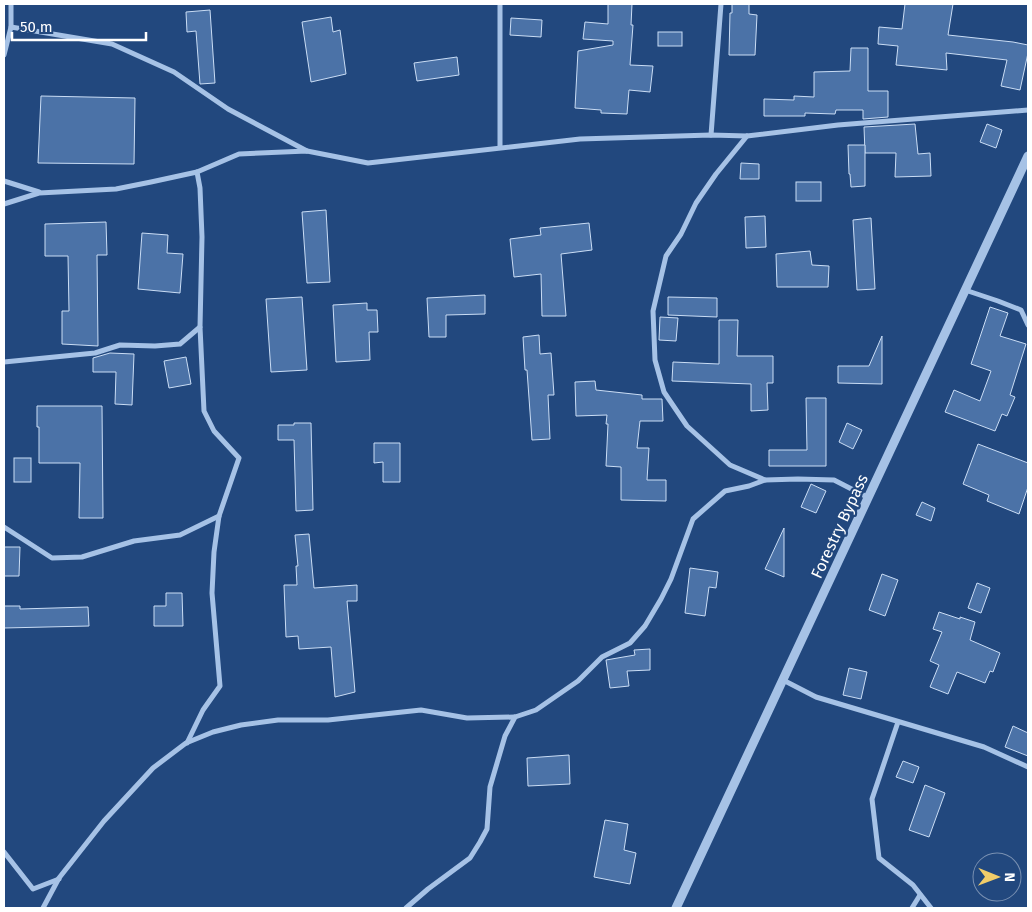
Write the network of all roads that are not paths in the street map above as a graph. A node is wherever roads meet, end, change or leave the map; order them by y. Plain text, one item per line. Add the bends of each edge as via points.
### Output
1 (11, 4) edge
2 (500, 4) edge
3 (721, 4) edge
4 (11, 27) junction
5 (4, 55) edge
6 (1028, 110) edge
7 (710, 135) junction
8 (747, 136) junction
9 (500, 147) junction
10 (307, 151) junction
11 (1028, 156) edge
12 (197, 172) junction
13 (4, 181) edge
14 (40, 192) junction
15 (4, 204) edge
16 (965, 290) junction
17 (1028, 325) edge
18 (200, 327) junction
19 (4, 362) edge
20 (765, 480) junction
21 (869, 498) junction
22 (219, 516) junction
23 (4, 527) edge
24 (783, 680) junction
25 (515, 717) junction
26 (898, 722) junction
27 (186, 743) junction
28 (1028, 767) edge
29 (4, 852) edge
30 (59, 878) junction
31 (920, 895) junction
32 (43, 908) edge
33 (406, 908) edge
34 (676, 908) edge
35 (912, 908) edge
36 (931, 908) edge

1 - 4 street
2 - 9 street
3 - 7 street
4 - 5 street
4 - 10 street via 112,44 174,72 228,108
6 - 8 street via 838,125
7 - 8 street
7 - 9 street via 580,139
8 - 20 street via 696,203 666,256 653,311 655,360 664,392 687,426 730,465
9 - 10 street via 368,163
10 - 12 street via 239,154
11 - 16 street, Forestry Bypass
12 - 14 street via 116,189
12 - 18 street via 202,237
13 - 14 street
14 - 15 street
16 - 17 street via 1021,310
16 - 21 street, Forestry Bypass
18 - 19 street via 180,344 120,345 95,353
18 - 22 street via 204,411 214,431 239,458
20 - 21 street via 834,480
20 - 25 street via 725,491 693,519 661,599 630,643 602,657 578,681 536,710
21 - 24 street, Forestry Bypass
22 - 23 street via 180,534 134,541 82,557 52,558
22 - 27 street via 212,593 220,686
24 - 26 street via 816,696
24 - 34 street, Forestry Bypass
25 - 27 street via 468,718 421,710 328,720 278,720 213,732
25 - 33 street via 505,736 490,787 487,829 480,842 470,858
26 - 28 street via 984,747
26 - 31 street via 872,799 879,858 913,885
27 - 30 street via 147,775
29 - 30 street via 33,888
30 - 32 street
31 - 35 street
31 - 36 street

